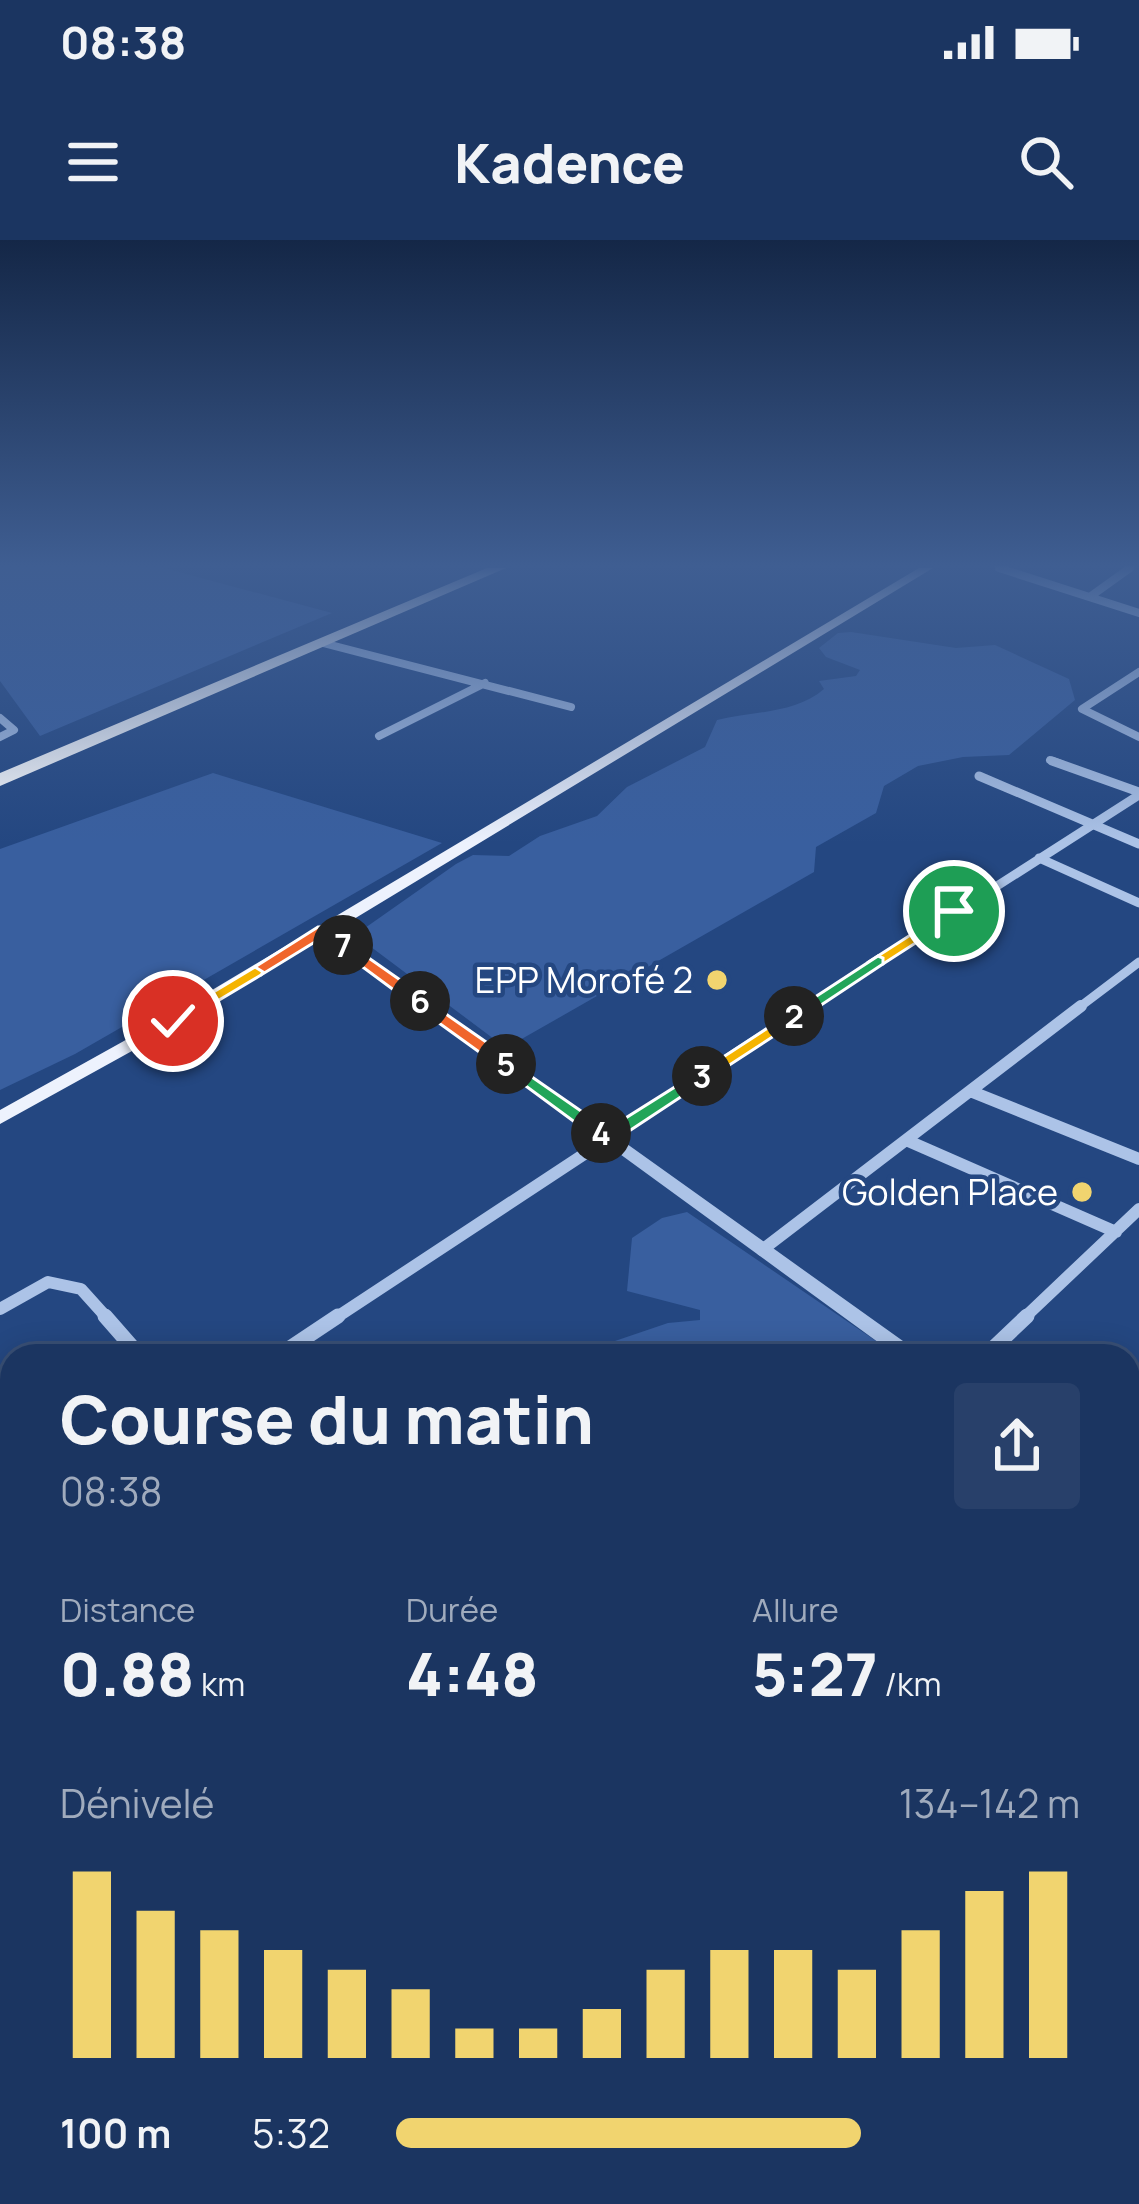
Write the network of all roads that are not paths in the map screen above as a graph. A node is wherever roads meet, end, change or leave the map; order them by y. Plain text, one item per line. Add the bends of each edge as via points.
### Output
1 (256, 660) edge
2 (284, 660) edge
3 (391, 660) edge
4 (774, 660) edge
5 (1139, 673) edge
6 (486, 683) junction
7 (571, 706) dead end
8 (0, 718) edge
9 (379, 736) dead end
10 (0, 737) edge
11 (1139, 737) edge
12 (1050, 760) dead end
13 (0, 767) edge
14 (979, 776) dead end
15 (0, 780) edge
16 (1138, 796) edge
17 (1092, 824) junction
18 (1139, 844) edge
19 (1039, 858) junction
20 (1139, 903) edge
21 (323, 931) junction
22 (1136, 969) edge
23 (970, 1091) junction
24 (0, 1118) edge
25 (608, 1138) junction
26 (906, 1140) junction
27 (1139, 1159) edge
28 (1139, 1209) edge
29 (1116, 1232) junction
30 (761, 1250) junction
31 (0, 1309) edge
32 (129, 1344) edge
33 (296, 1344) edge
34 (893, 1344) edge
35 (998, 1344) edge

1 - 13 highway
2 - 15 highway
3 - 6 street
4 - 21 main road
5 - 11 street via 1082,709
6 - 7 street
6 - 9 street
8 - 10 street via 14,730
12 - 16 street
14 - 17 street
16 - 17 street
17 - 18 street
17 - 19 street
19 - 20 street
19 - 25 street
21 - 24 main road
21 - 25 street
22 - 23 street
23 - 26 street
23 - 27 street
25 - 30 street
25 - 33 street
26 - 29 street
26 - 30 street
28 - 29 street
29 - 35 street
30 - 34 street
31 - 32 street via 48,1282 81,1289

